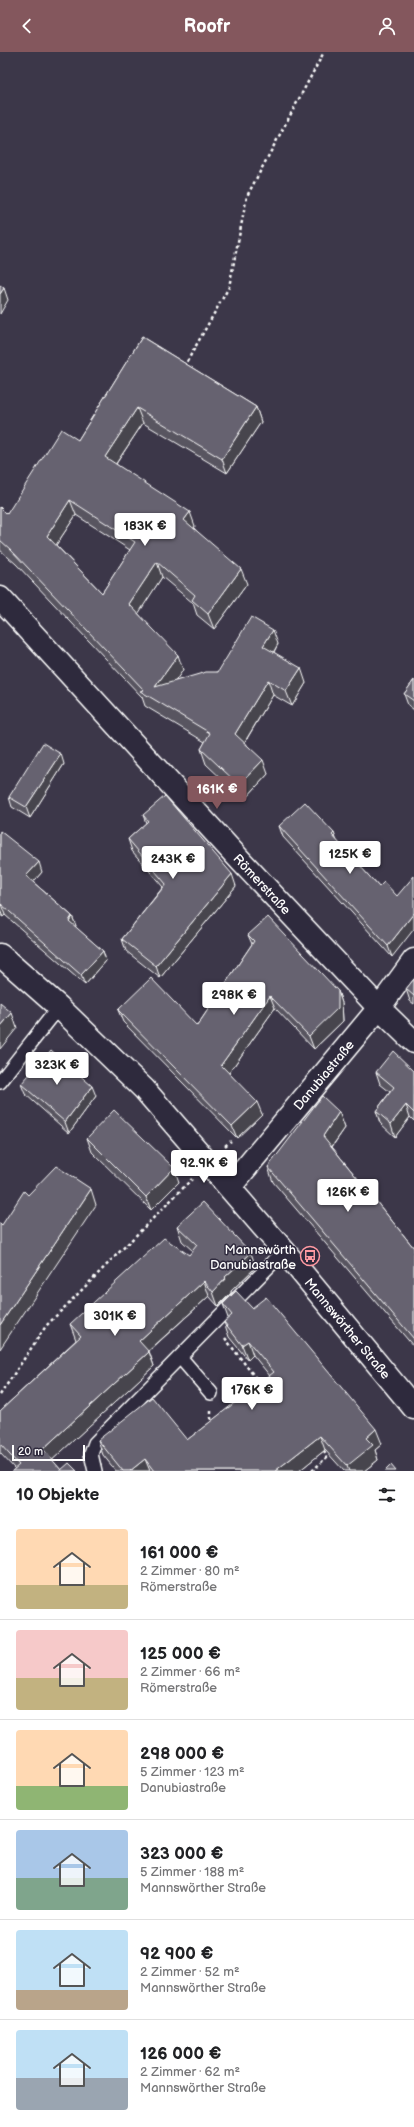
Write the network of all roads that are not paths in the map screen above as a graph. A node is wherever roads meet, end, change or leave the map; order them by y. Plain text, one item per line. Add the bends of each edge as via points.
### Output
1 (0, 598) edge
2 (0, 955) edge
3 (414, 960) edge
4 (59, 1007) junction
5 (379, 1008) junction
6 (414, 1042) edge
7 (0, 1082) edge
8 (230, 1187) junction
9 (284, 1251) junction
10 (180, 1357) junction
11 (211, 1393) dead end
12 (414, 1408) edge
13 (95, 1471) edge

1 - 5 street, Römerstraße
2 - 4 street, Mannswörther Straße
3 - 5 street, Danubiastraße
4 - 7 lane
4 - 8 street, Mannswörther Straße via 144,1089
5 - 6 street, Römerstraße
5 - 8 street, Danubiastraße
8 - 9 street, Mannswörther Straße
9 - 10 lane
9 - 12 street, Mannswörther Straße
10 - 11 lane
10 - 13 lane via 95,1443 90,1454

